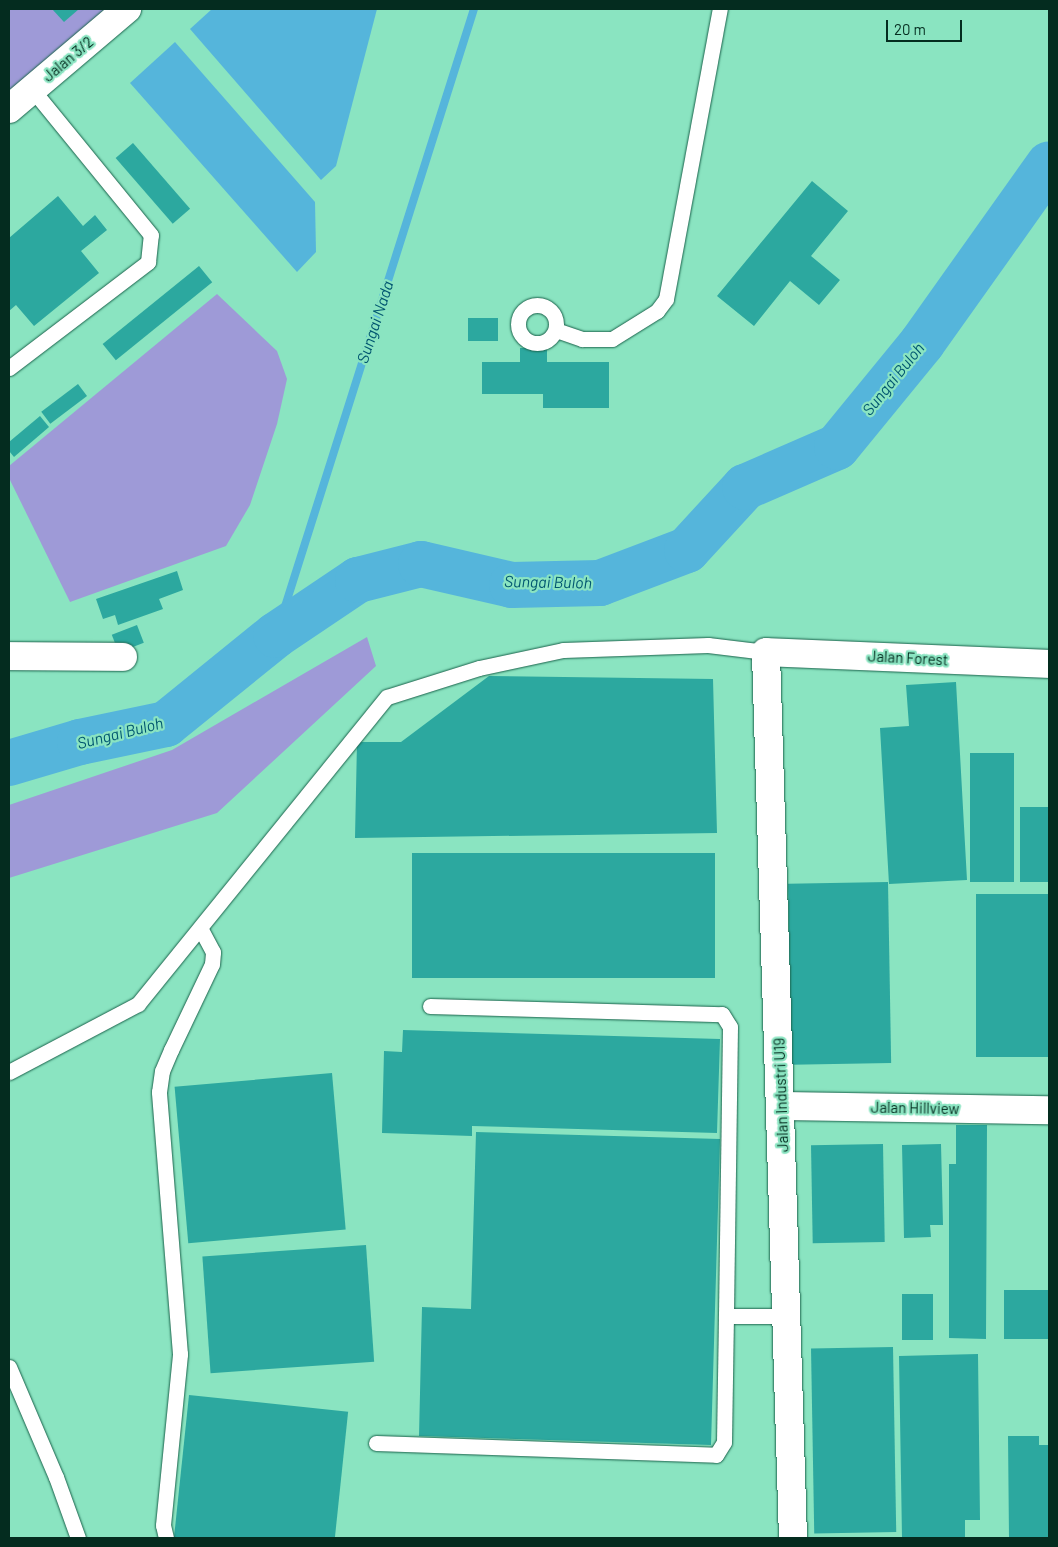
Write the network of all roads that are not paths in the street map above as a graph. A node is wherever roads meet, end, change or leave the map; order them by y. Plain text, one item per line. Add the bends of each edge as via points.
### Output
1 (128, 9) edge
2 (720, 9) edge
3 (32, 89) junction
4 (9, 109) edge
5 (556, 330) dead end
6 (9, 368) edge
7 (766, 652) junction
8 (9, 656) edge
9 (123, 657) dead end
10 (1049, 664) edge
11 (200, 928) junction
12 (430, 1006) dead end
13 (9, 1072) edge
14 (782, 1106) junction
15 (1049, 1110) edge
16 (726, 1316) junction
17 (785, 1316) junction
18 (9, 1367) edge
19 (376, 1443) dead end
20 (78, 1538) edge
21 (166, 1538) edge
22 (793, 1538) edge

1 - 3 street, Jalan 3/2
2 - 5 lane via 666,299 657,311 612,339 582,338
3 - 4 street, Jalan 3/2
3 - 6 lane via 151,235 148,262
7 - 10 street, Jalan Forest
7 - 11 lane via 708,645 564,650 479,668 387,697
7 - 14 street, Jalan Industri U19
8 - 9 street
11 - 13 lane via 138,1004
11 - 21 lane via 213,952 212,964 162,1071 159,1092 180,1354 163,1525
12 - 16 lane via 722,1014 730,1027
14 - 15 street, Jalan Hillview
14 - 17 street, Jalan Industri U19
16 - 17 lane
16 - 19 lane via 724,1442 716,1455
17 - 22 street, Jalan Industri U19
18 - 20 lane

